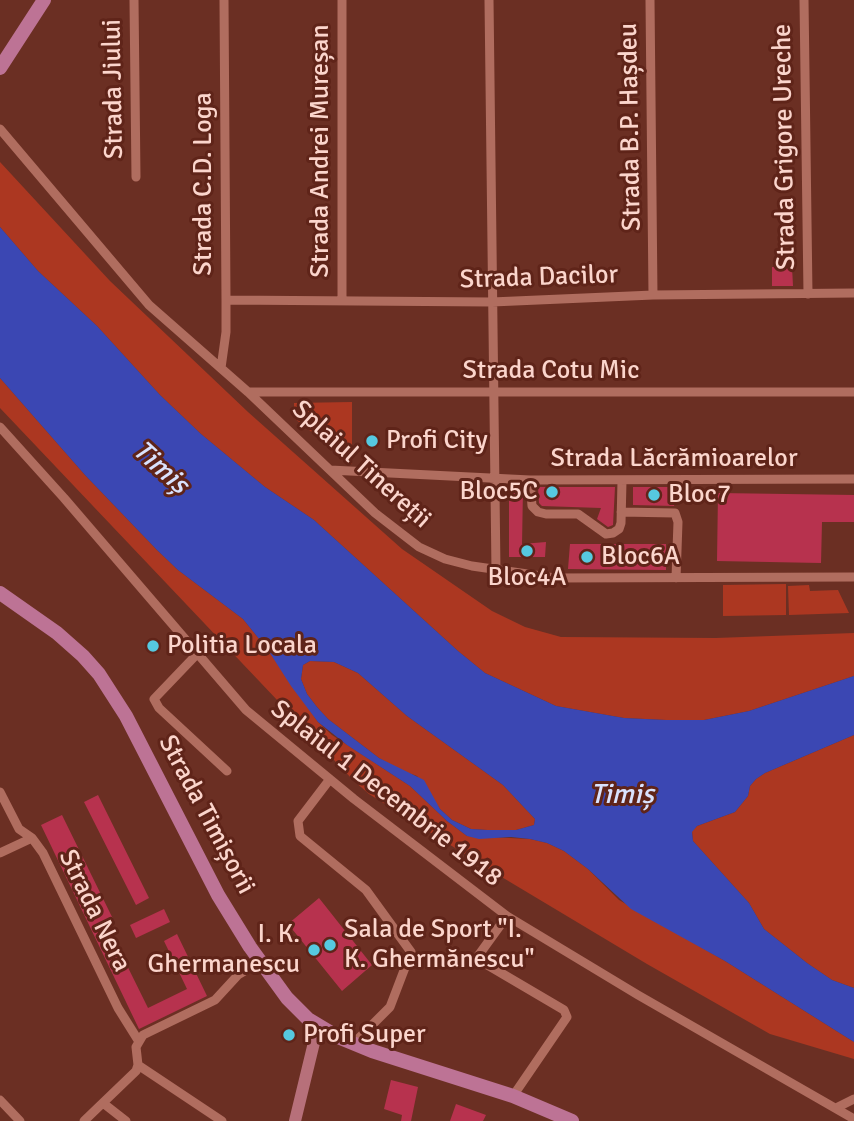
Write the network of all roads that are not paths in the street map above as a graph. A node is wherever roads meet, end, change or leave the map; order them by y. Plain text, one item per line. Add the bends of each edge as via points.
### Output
1 (44, 0) edge
2 (134, 0) edge
3 (224, 0) edge
4 (342, 0) edge
5 (489, 0) edge
6 (650, 0) edge
7 (804, 0) edge
8 (0, 68) edge
9 (0, 129) edge
10 (136, 177) dead end
11 (854, 293) edge
12 (808, 294) junction
13 (653, 295) junction
14 (226, 300) junction
15 (342, 301) junction
16 (492, 302) junction
17 (221, 368) junction
18 (248, 392) junction
19 (494, 392) junction
20 (854, 392) edge
21 (0, 427) edge
22 (330, 470) junction
23 (854, 479) edge
24 (495, 480) junction
25 (530, 481) junction
26 (622, 481) junction
27 (621, 512) junction
28 (496, 571) junction
29 (854, 577) edge
30 (677, 578) junction
31 (0, 593) edge
32 (198, 653) junction
33 (227, 771) dead end
34 (330, 779) junction
35 (0, 792) edge
36 (32, 838) junction
37 (0, 853) edge
38 (508, 916) junction
39 (260, 962) junction
40 (318, 1026) junction
41 (138, 1040) junction
42 (354, 1044) junction
43 (138, 1065) junction
44 (513, 1097) junction
45 (854, 1099) edge
46 (0, 1100) edge
47 (103, 1103) junction
48 (836, 1108) junction
49 (854, 1119) edge
50 (20, 1121) edge
51 (84, 1121) edge
52 (126, 1121) edge
53 (222, 1121) edge
54 (295, 1121) edge
55 (572, 1121) edge

1 - 8 main road
2 - 10 street, Strada Jiului
3 - 14 street, Strada C.D. Loga
4 - 15 street, Strada Andrei Mureșan
5 - 16 street
6 - 13 street, Strada B.P. Hașdeu
7 - 12 street, Strada Grigore Ureche
9 - 17 street, Splaiul Tinereții via 138,294
11 - 12 street, Strada Dacilor
12 - 13 street, Strada Dacilor
13 - 16 street, Strada Dacilor
14 - 15 street, Strada Dacilor
14 - 17 street, Strada C.D. Loga
15 - 16 street, Strada Dacilor
16 - 19 street
17 - 18 street, Splaiul Tinereții
18 - 19 street, Strada Cotu Mic
18 - 22 street, Splaiul Tinereții
19 - 20 street, Strada Cotu Mic
19 - 24 street
21 - 32 street, Splaiul 1 Decembrie 1918
22 - 24 street, Strada Lăcrămioarelor
22 - 28 street, Splaiul Tinereții via 419,547
23 - 26 street, Strada Lăcrămioarelor
24 - 25 street, Strada Lăcrămioarelor
24 - 28 street
25 - 26 street, Strada Lăcrămioarelor
25 - 27 street via 532,506 538,512 578,514 606,534 619,529
26 - 27 street
27 - 30 street via 670,512 678,517
28 - 30 street, Splaiul Tinereții via 555,578
29 - 30 street, Splaiul Tinereții
31 - 39 main road, Strada Timișorii via 83,656 114,695 218,895
32 - 33 street via 154,699
32 - 34 street, Splaiul 1 Decembrie 1918 via 246,710
34 - 38 street, Splaiul 1 Decembrie 1918
34 - 42 street via 298,821 300,836 366,890 411,952 390,1007
35 - 36 street, Strada Nera via 19,829
36 - 37 street, Strada Nera
36 - 41 street, Strada Nera
38 - 44 street via 479,960 564,1010 566,1017
38 - 48 street, Splaiul 1 Decembrie 1918
39 - 40 main road, Strada Timișorii via 287,998
39 - 41 street via 238,975 215,1000
40 - 42 main road, Strada Timișorii
40 - 54 main road
41 - 43 street
42 - 44 main road, Strada Timișorii
43 - 47 street
43 - 53 street
44 - 55 main road, Strada Timișorii
45 - 48 street
46 - 50 street
47 - 51 street
47 - 52 street
48 - 49 street, Splaiul 1 Decembrie 1918

